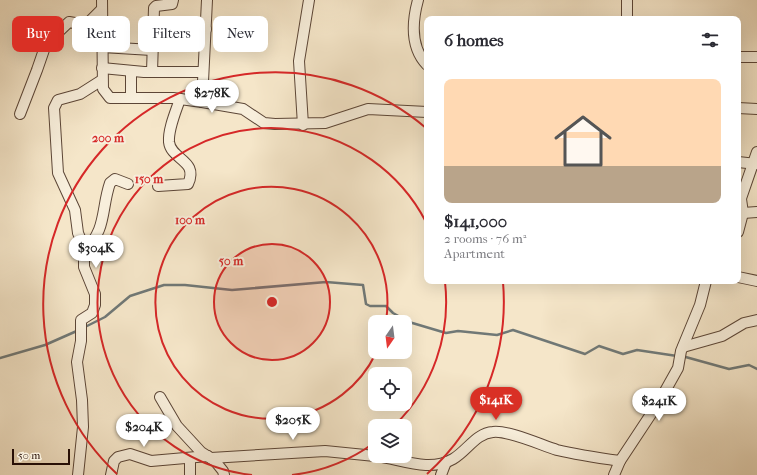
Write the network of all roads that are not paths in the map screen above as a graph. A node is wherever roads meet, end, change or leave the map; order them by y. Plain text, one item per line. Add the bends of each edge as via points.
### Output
1 (173, 0) edge
2 (207, 0) edge
3 (309, 0) edge
4 (418, 0) edge
5 (627, 0) edge
6 (102, 4) edge
7 (102, 16) edge
8 (153, 16) edge
9 (627, 16) edge
10 (206, 29) joint
11 (102, 52) edge
12 (152, 52) edge
13 (741, 57) edge
14 (757, 57) edge
15 (424, 61) edge
16 (102, 68) junction
17 (132, 71) junction
18 (152, 72) junction
19 (203, 72) junction
20 (102, 80) junction
21 (131, 97) junction
22 (180, 99) junction
23 (202, 102) junction
24 (741, 108) edge
25 (757, 109) edge
26 (424, 112) edge
27 (20, 114) dead end
28 (303, 125) junction
29 (757, 152) edge
30 (741, 162) edge
31 (755, 164) edge
32 (128, 184) dead end
33 (158, 186) dead end
34 (741, 200) edge
35 (757, 212) edge
36 (84, 251) junction
37 (741, 278) edge
38 (757, 281) edge
39 (705, 284) edge
40 (757, 320) edge
41 (681, 353) junction
42 (160, 397) dead end
43 (368, 455) edge
44 (210, 457) junction
45 (190, 458) junction
46 (620, 461) junction
47 (446, 462) junction
48 (412, 463) edge
49 (78, 475) edge
50 (111, 475) edge
51 (190, 475) edge
52 (224, 475) edge
53 (441, 475) edge
54 (614, 475) edge

1 - 8 street via 172,4 156,6
2 - 10 street
3 - 28 street via 299,61
4 - 15 street via 413,18 414,38 420,58
5 - 9 street
6 - 7 street
6 - 27 street via 86,25 69,22 46,44
10 - 19 street
11 - 16 street
12 - 18 street
13 - 14 street
16 - 17 street
16 - 20 street
17 - 18 street
17 - 21 street
18 - 19 street
19 - 23 street
20 - 21 street via 103,89 110,98
20 - 36 street via 80,94 58,100 54,108 58,173 75,210 78,233
21 - 22 street
22 - 23 street
22 - 33 street via 169,141 173,153 189,167 190,180 184,186
23 - 28 street via 243,109 267,124
24 - 25 street
26 - 28 street via 368,109 331,122
29 - 31 street
30 - 31 street
31 - 34 street
32 - 36 street via 115,179 110,182 102,224
34 - 35 street
36 - 49 street via 84,267 94,294 95,305 92,313 82,319 77,362 83,427
37 - 38 street
39 - 41 street via 700,305
40 - 41 street via 744,323 722,336
41 - 46 street via 678,368 659,402
42 - 44 street via 177,426 201,452
43 - 44 street via 325,451
44 - 45 street
44 - 52 street via 220,466
45 - 50 street via 151,461 130,454 124,455 114,461
45 - 51 street
46 - 47 street via 565,452 494,432 479,436 460,454
46 - 54 street
47 - 48 street via 428,466
47 - 53 street

